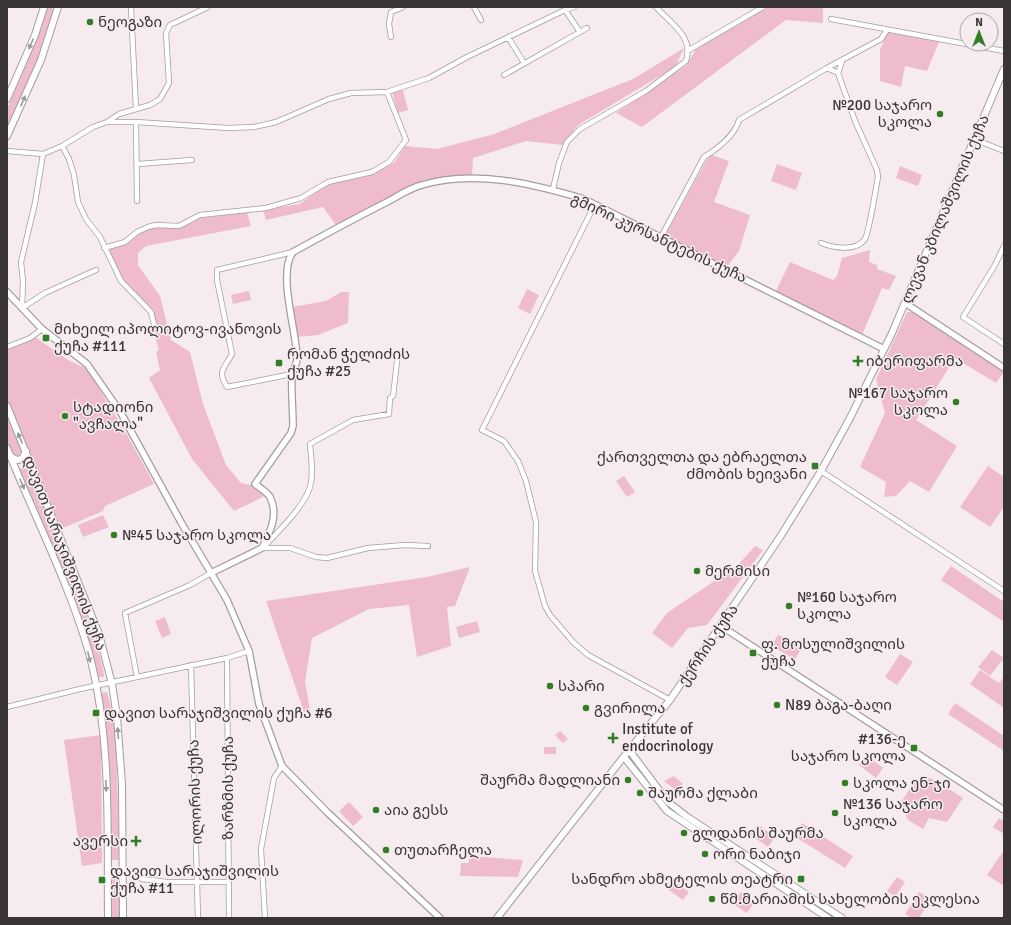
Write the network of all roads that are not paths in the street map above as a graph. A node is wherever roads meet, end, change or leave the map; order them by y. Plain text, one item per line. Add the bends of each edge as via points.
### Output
1 (44, 7) edge
2 (58, 7) edge
3 (131, 7) edge
4 (208, 7) edge
5 (403, 7) edge
6 (474, 7) edge
7 (574, 7) edge
8 (656, 7) edge
9 (763, 7) edge
10 (565, 10) junction
11 (831, 19) dead end
12 (481, 20) dead end
13 (587, 28) dead end
14 (887, 30) junction
15 (580, 32) junction
16 (391, 37) dead end
17 (508, 37) junction
18 (689, 50) junction
19 (1004, 52) edge
20 (843, 59) junction
21 (524, 63) junction
22 (826, 68) junction
23 (1004, 69) edge
24 (838, 73) junction
25 (504, 75) dead end
26 (1001, 82) edge
27 (387, 92) junction
28 (7, 99) edge
29 (136, 109) junction
30 (107, 122) junction
31 (136, 122) junction
32 (7, 136) edge
33 (974, 139) junction
34 (62, 146) junction
35 (1004, 150) edge
36 (7, 151) edge
37 (43, 154) junction
38 (192, 160) dead end
39 (138, 164) junction
40 (553, 189) junction
41 (138, 201) dead end
42 (595, 204) junction
43 (661, 237) junction
44 (821, 243) dead end
45 (1004, 246) edge
46 (104, 248) junction
47 (293, 252) junction
48 (96, 270) dead end
49 (7, 292) edge
50 (905, 303) junction
51 (22, 308) junction
52 (42, 329) junction
53 (159, 330) dead end
54 (1004, 344) edge
55 (7, 347) edge
56 (884, 349) junction
57 (398, 352) dead end
58 (1004, 368) edge
59 (292, 374) junction
60 (7, 406) edge
61 (7, 448) edge
62 (26, 451) junction
63 (10, 457) junction
64 (32, 465) junction
65 (16, 469) junction
66 (821, 471) junction
67 (428, 546) dead end
68 (262, 548) junction
69 (211, 573) junction
70 (1004, 591) edge
71 (721, 626) junction
72 (249, 651) junction
73 (228, 658) junction
74 (191, 665) junction
75 (137, 678) junction
76 (112, 684) junction
77 (96, 687) junction
78 (670, 700) junction
79 (7, 707) edge
80 (629, 750) junction
81 (624, 757) junction
82 (282, 766) junction
83 (647, 774) junction
84 (641, 778) junction
85 (1004, 810) edge
86 (685, 819) junction
87 (718, 841) junction
88 (108, 870) junction
89 (123, 870) junction
90 (199, 882) junction
91 (229, 882) junction
92 (832, 912) junction
93 (108, 918) edge
94 (123, 918) edge
95 (198, 918) edge
96 (229, 918) edge
97 (264, 918) edge
98 (440, 918) edge
99 (497, 918) edge
100 (828, 918) edge
101 (842, 918) edge

1 -> 28 main road via 36,35
32 -> 2 main road via 41,60
3 - 29 street
4 - 29 street via 170,25 166,33 169,83 160,99
5 - 16 street via 391,12
6 - 12 street
7 - 10 street
8 - 18 street via 688,42
9 - 18 street
10 - 15 street
10 - 17 street
11 - 14 street
13 - 15 street
14 - 19 street
14 - 20 street via 881,39
15 - 21 street
17 - 21 street
17 - 27 street via 466,57 435,76
18 - 40 street via 686,61 646,91 580,129 567,142
20 - 22 street
20 - 24 street
21 - 25 street
22 - 24 street
22 - 43 street via 739,120 737,128 704,157
23 - 26 main road, ლევან კბილაშვილის ქუჩა
24 - 44 street via 878,177 866,238 858,246 847,248
26 - 33 main road, ლევან კბილაშვილის ქუჩა
27 - 31 street via 351,93 329,99 276,122 254,127 228,128
27 - 46 street via 406,140 389,162 372,172 328,182 301,198 266,208 200,215 179,226 148,227 125,242
29 - 30 street via 119,114
30 - 31 street
30 - 34 street via 93,127
31 - 39 street
33 - 35 street
33 - 50 main road, ლევან კბილაშვილის ქუჩა
34 - 37 street
34 - 46 street via 74,175 78,202
36 - 37 street
37 - 51 street via 21,262
38 - 39 street
39 - 41 street
40 - 42 street, გმირი კურსანტების ქუჩა
40 - 47 street, გმირი კურსანტების ქუჩა via 498,180 463,178 427,183 356,217
42 - 43 street, გმირი კურსანტების ქუჩა
42 - 78 street via 482,430 504,441 518,461 526,482 536,522 535,571 550,615 573,642 588,654
43 - 56 street, გმირი კურსანტების ქუჩა
45 - 54 street via 963,317
46 - 53 street via 121,281 151,312 154,324
47 - 59 street via 287,268 297,360
47 - 59 street via 217,270 232,354 222,369 222,378 227,387
48 - 51 street via 45,293
49 - 51 street
50 - 56 main road, ლევან კბილაშვილის ქუჩა
50 - 58 street
51 - 52 street
52 - 55 street via 30,338
52 - 69 street via 87,364 104,386
56 - 66 main road, ქერჩის ქუჩა
57 - 68 street via 389,414 353,420 310,444 309,489 296,510
59 - 68 street via 291,433 256,484 270,496 273,511 273,523
62 -> 60 main road, დავით სარაჯიშვილის ქუჩა
61 - 63 main road, დავით სარაჯიშვილის ქუჩა
62 - 63 main road via 22,459
62 - 64 main road, დავით სარაჯიშვილის ქუჩა
63 - 65 main road, დავით სარაჯიშვილის ქუჩა
64 - 65 main road via 23,462
64 - 76 main road, დავით სარაჯიშვილის ქუჩა via 99,634
65 -> 77 main road, დავით სარაჯიშვილის ქუჩა via 62,577 89,654
66 - 70 street
66 - 71 main road, ქერჩის ქუჩა
67 - 68 street via 368,548 327,558 290,548
68 - 69 street
69 - 72 street via 227,600
69 - 75 street via 190,585 125,613
71 - 78 main road, ქერჩის ქუჩა
71 - 85 street
72 - 73 street
72 - 82 street via 259,704
73 - 74 street
73 - 91 street, ზარზმის ქუჩა
74 - 75 street
74 - 90 street, ილორის ქუჩა
75 - 76 street
76 - 77 street
89 -> 76 main road, დავით სარაჯიშვილის ქუჩა via 122,784
77 - 79 street
77 -> 88 main road, დავით სარაჯიშვილის ქუჩა via 104,734
78 - 80 main road, ქერჩის ქუჩა
80 - 81 main road, ქერჩის ქუჩა
80 - 83 main road
81 - 84 main road
81 - 99 main road, ქერჩის ქუჩა
82 - 97 street via 274,778 261,848
82 - 98 street
83 - 84 main road
83 - 86 main road via 668,802
84 - 86 main road via 661,805
86 - 87 main road
87 - 92 main road
87 - 100 main road
88 - 89 street
88 - 93 main road, დავით სარაჯიშვილის ქუჩა
89 - 90 street via 142,879
89 - 94 main road, დავით სარაჯიშვილის ქუჩა
90 - 91 street
90 - 95 street, ილორის ქუჩა
91 - 96 street, ზარზმის ქუჩა
92 - 100 main road
92 - 101 main road

